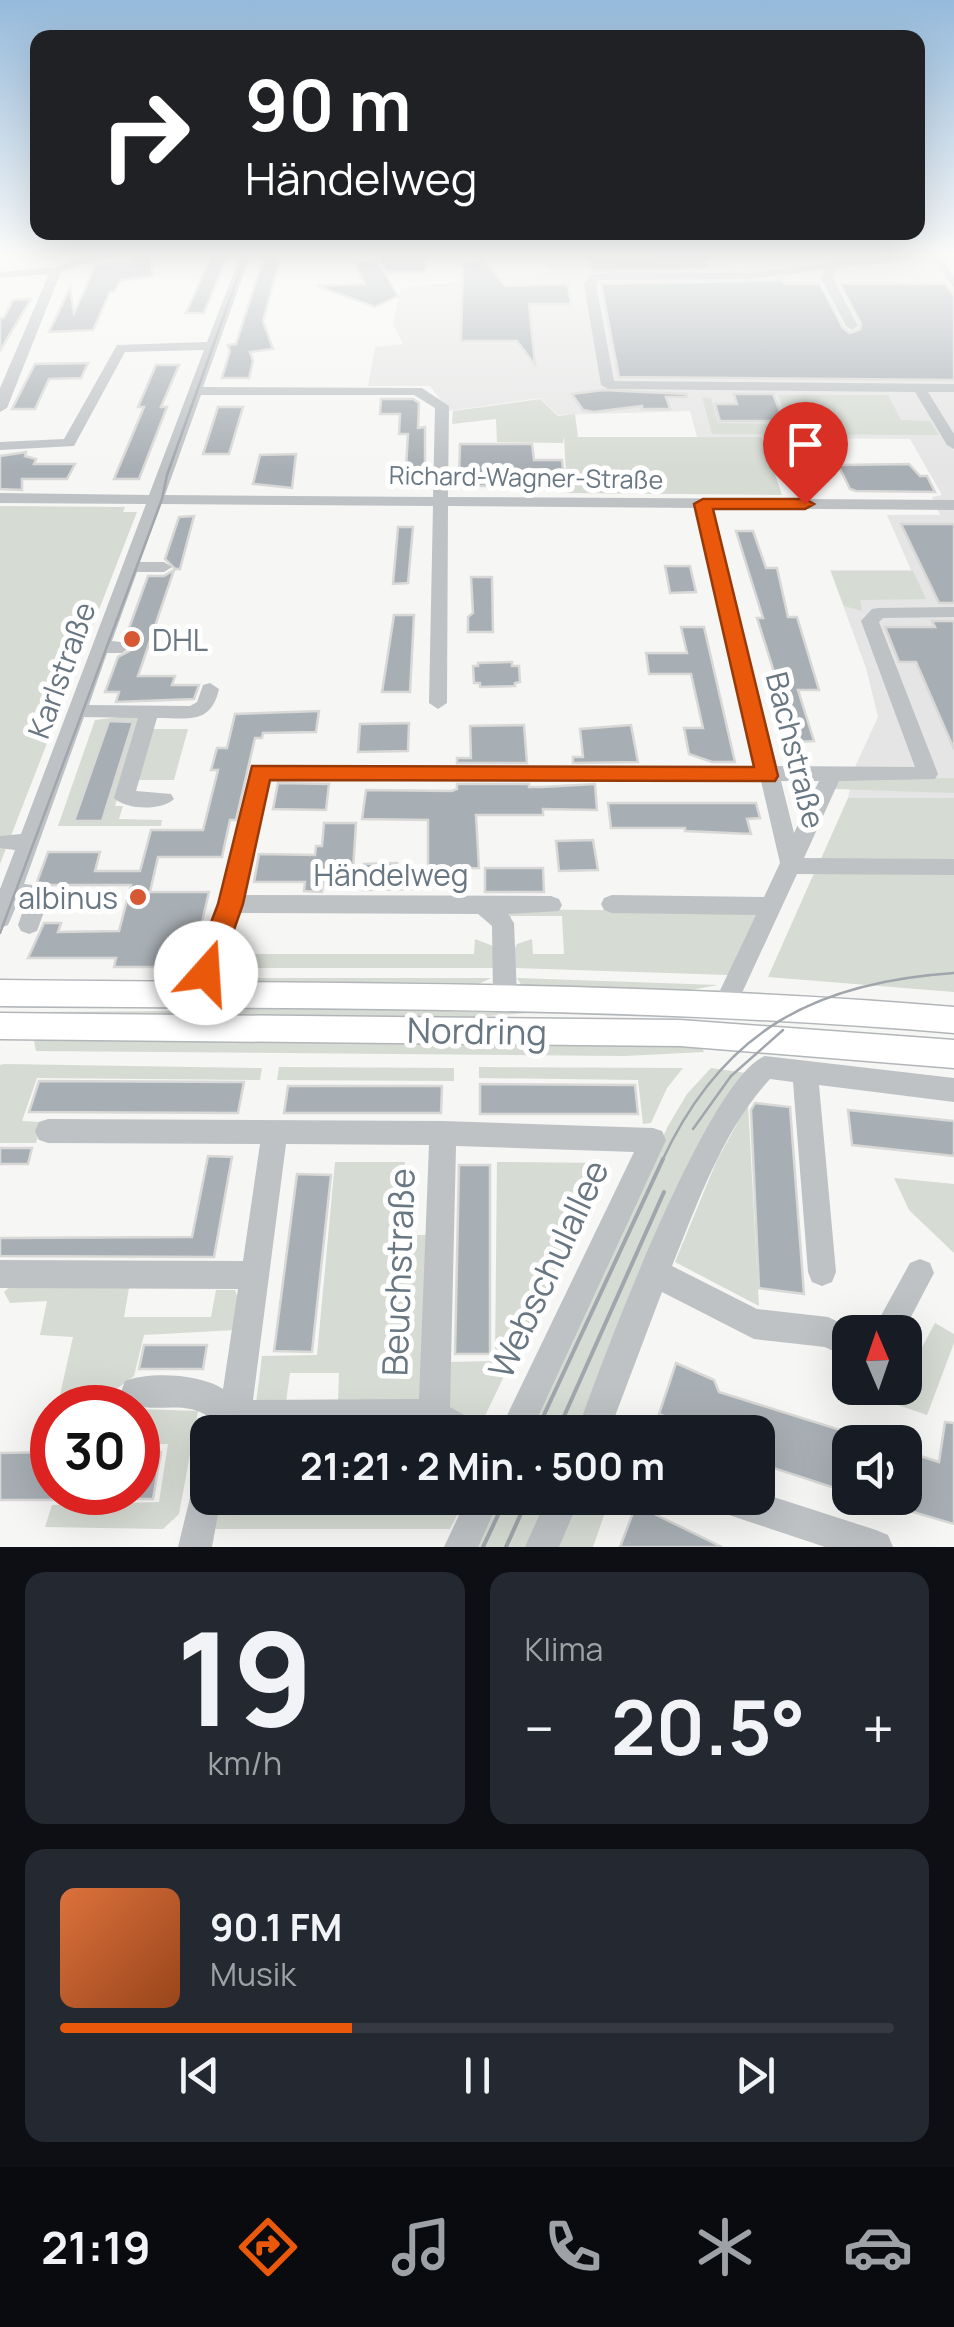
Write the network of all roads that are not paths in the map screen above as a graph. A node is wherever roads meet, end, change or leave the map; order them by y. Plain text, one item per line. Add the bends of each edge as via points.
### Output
1 (34, 326) edge
2 (219, 326) edge
3 (598, 326) edge
4 (212, 346) junction
5 (919, 388) junction
6 (954, 388) edge
7 (195, 391) junction
8 (0, 405) edge
9 (933, 410) junction
10 (954, 410) edge
11 (0, 446) edge
12 (954, 446) edge
13 (0, 498) edge
14 (157, 499) junction
15 (442, 502) junction
16 (703, 504) junction
17 (954, 505) edge
18 (131, 567) junction
19 (164, 567) dead end
20 (954, 612) edge
21 (98, 638) junction
22 (122, 647) dead end
23 (210, 689) dead end
24 (438, 703) dead end
25 (78, 711) junction
26 (149, 714) junction
27 (832, 775) junction
28 (767, 776) junction
29 (164, 798) dead end
30 (792, 866) junction
31 (954, 868) edge
32 (228, 890) junction
33 (10, 893) junction
34 (482, 904) junction
35 (612, 904) dead end
36 (550, 905) dead end
37 (772, 906) junction
38 (0, 919) edge
39 (29, 925) dead end
40 (0, 993) edge
41 (201, 994) junction
42 (505, 994) junction
43 (727, 1001) junction
44 (954, 1020) edge
45 (0, 1026) edge
46 (706, 1034) junction
47 (954, 1054) edge
48 (805, 1073) junction
49 (954, 1090) edge
50 (48, 1131) dead end
51 (275, 1132) junction
52 (443, 1132) junction
53 (653, 1140) joint
54 (822, 1272) dead end
55 (920, 1273) dead end
56 (0, 1274) edge
57 (657, 1274) junction
58 (255, 1275) junction
59 (897, 1315) edge
60 (832, 1334) edge
61 (160, 1392) edge
62 (221, 1415) edge
63 (230, 1415) edge
64 (434, 1415) edge
65 (523, 1415) edge
66 (599, 1415) edge
67 (775, 1514) edge
68 (201, 1515) edge
69 (476, 1515) edge
70 (556, 1515) edge
71 (195, 1547) edge
72 (462, 1547) edge
73 (542, 1547) edge
74 (876, 1547) edge

1 - 8 street
2 - 4 street, Karlstraße
3 - 5 street via 608,385
4 - 7 street, Karlstraße
4 - 11 street via 120,348 69,443
5 - 6 street
5 - 9 street
7 - 14 street, Karlstraße
7 - 15 street via 417,390 442,406
9 - 10 street
9 - 12 street
13 - 14 street, Richard-Wagner-Straße
14 - 15 street, Richard-Wagner-Straße
14 - 18 street, Karlstraße via 153,540
15 - 16 street, Richard-Wagner-Straße via 650,497
15 - 24 street
16 - 17 street, Richard-Wagner-Straße via 771,498
16 - 28 street, Bachstraße
18 - 19 street
18 - 21 street, Karlstraße
20 - 27 street via 878,613 870,621 928,774
21 - 22 street
21 - 25 street, Karlstraße
23 - 26 street via 206,706 192,712
25 - 26 street
25 - 33 street, Karlstraße via 17,842
26 - 29 street via 124,798
27 - 28 street
27 - 30 street
28 - 30 street, Bachstraße
28 - 32 street via 260,772
30 - 31 street
30 - 37 street, Bachstraße
32 - 34 street, Händelweg
32 - 41 street
33 - 38 street, Karlstraße
33 - 39 street via 40,892
34 - 36 street, Händelweg
34 - 42 street via 503,923
35 - 37 street
37 - 43 street, Bachstraße
40 - 41 main road, Nordring
41 - 42 main road, Nordring
42 - 43 main road, Nordring
43 - 44 main road, Nordring
43 - 46 main road
45 - 46 main road, Nordring
46 - 47 main road, Nordring
48 - 49 street
48 - 54 street
48 - 57 street via 765,1067 750,1077 705,1158
50 - 51 street, Beuchstraße
51 - 52 street, Beuchstraße
51 - 58 street
52 - 53 street, Beuchstraße
52 - 64 street, Beuchstraße
53 - 65 street, Webschulallee
55 - 59 street
56 - 58 street
57 - 60 street via 754,1324
57 - 66 street
58 - 63 street
61 - 62 street via 202,1392
67 - 74 street
68 - 71 street
69 - 72 street
70 - 73 street

